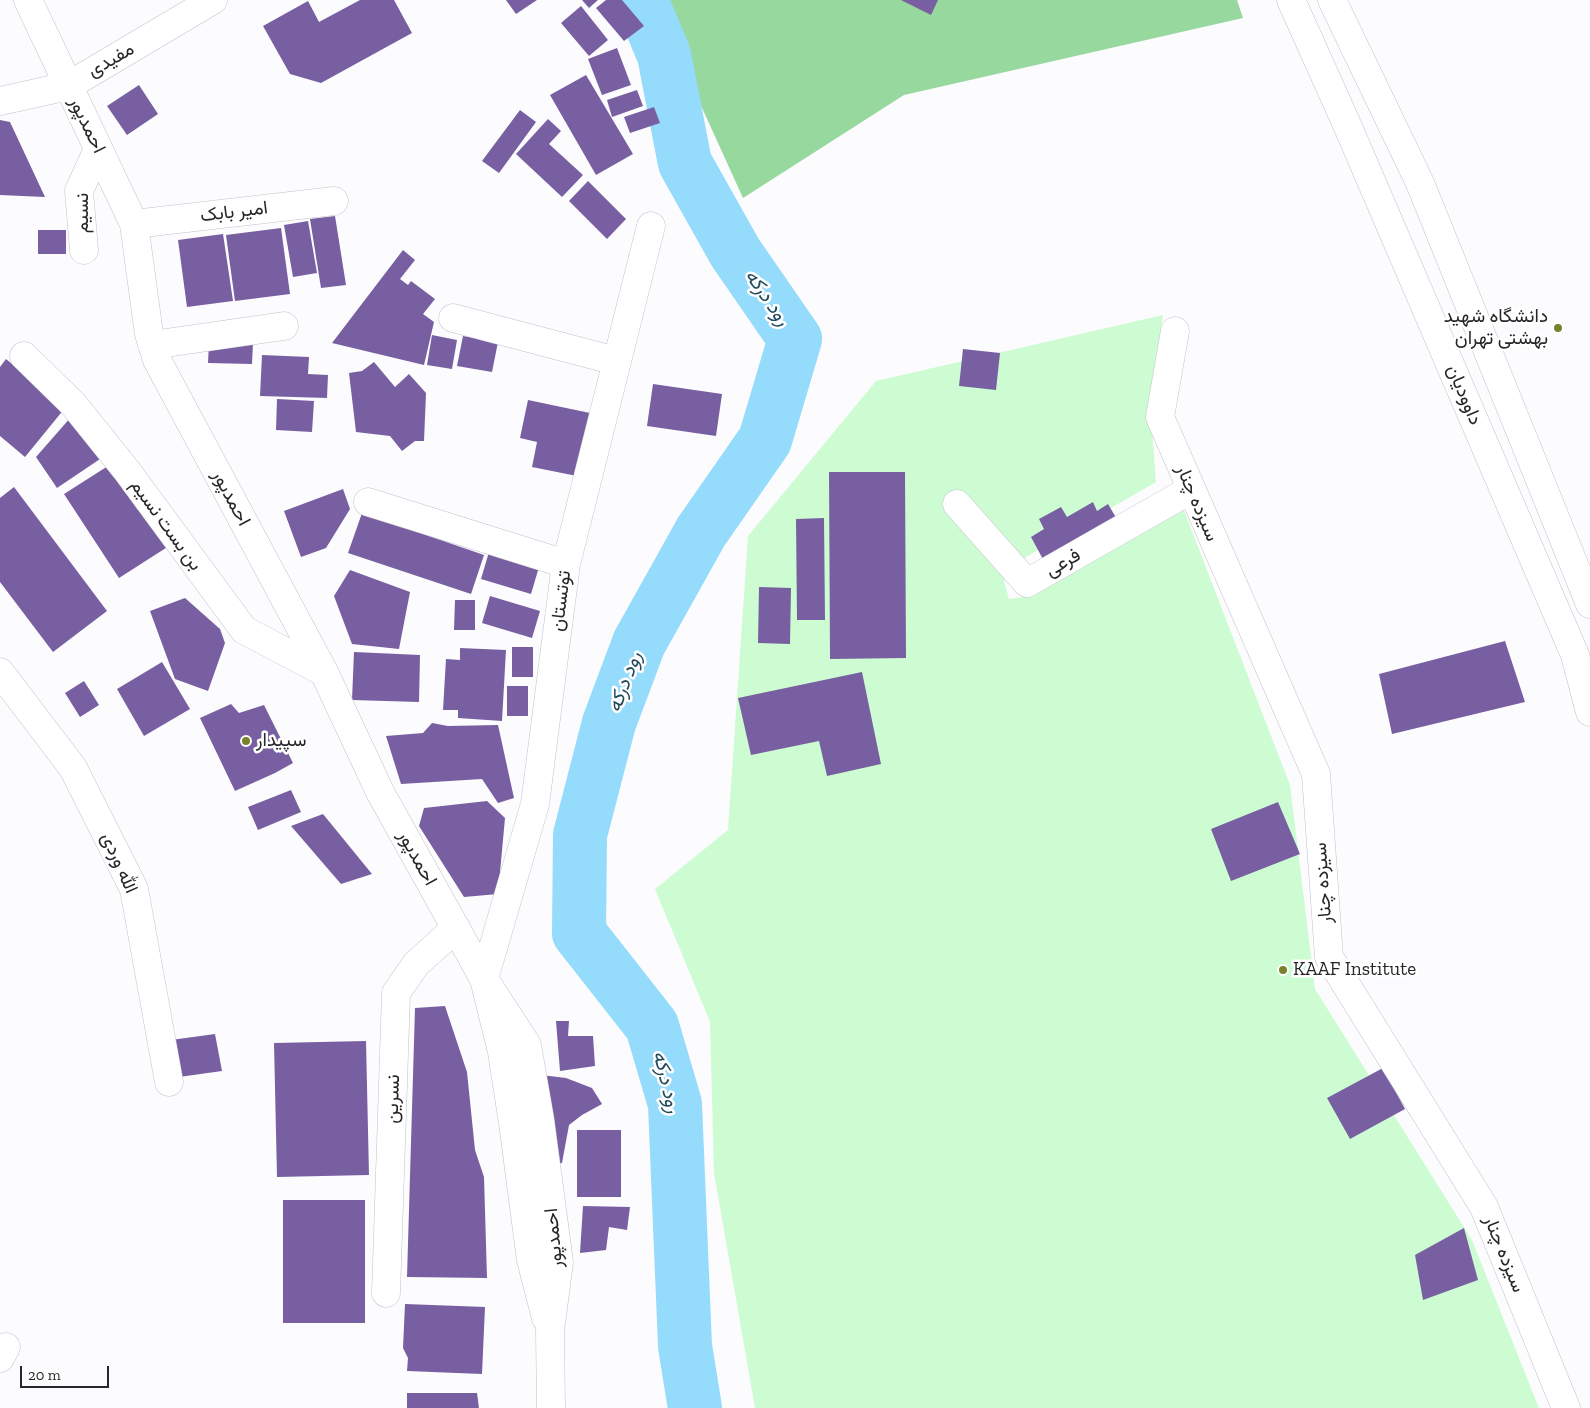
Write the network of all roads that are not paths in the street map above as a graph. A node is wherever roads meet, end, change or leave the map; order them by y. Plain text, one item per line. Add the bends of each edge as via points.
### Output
1 (28, 0) edge
2 (214, 0) edge
3 (1290, 0) edge
4 (1332, 0) edge
5 (68, 86) junction
6 (0, 101) edge
7 (98, 149) junction
8 (334, 201) dead end
9 (134, 224) junction
10 (651, 226) dead end
11 (84, 250) dead end
12 (1474, 317) junction
13 (452, 318) dead end
14 (284, 326) dead end
15 (1175, 331) dead end
16 (152, 345) junction
17 (1443, 346) junction
18 (24, 356) dead end
19 (616, 361) junction
20 (1190, 490) junction
21 (368, 502) dead end
22 (957, 504) dead end
23 (566, 564) junction
24 (1590, 604) edge
25 (0, 672) edge
26 (324, 672) junction
27 (1590, 712) edge
28 (456, 928) junction
29 (484, 979) junction
30 (169, 1082) dead end
31 (386, 1293) dead end
32 (0, 1348) edge
33 (0, 1358) edge
34 (551, 1408) edge
35 (1566, 1408) edge

1 - 5 street, احمدپور
2 - 5 street, مفیدی
3 - 17 street, داوودیان
4 - 12 street, داوودیان via 1420,183
5 - 6 street, مفیدی
5 - 7 street, احمدپور
7 - 9 street, احمدپور
7 - 11 street, نسیم via 79,191
8 - 9 street, امیر بابک
9 - 16 street, احمدپور
10 - 19 street, توتستان
12 - 17 street
12 - 24 street, داوودیان
13 - 19 street
14 - 16 street
15 - 20 street, سیزده چنار via 1160,417
16 - 26 street, احمدپور via 157,360
17 - 27 street, داوودیان via 1575,655
18 - 26 street, بن بست نسیم via 74,405 127,471 244,630
19 - 23 street, توتستان
20 - 22 street, فرعی via 1027,583
20 - 35 street, سیزده چنار via 1316,774 1329,957 1484,1207
21 - 23 street
23 - 29 street, توتستان via 535,804
25 - 30 street, الله وردی via 73,768 134,889
26 - 28 street, احمدپور via 380,792
28 - 29 street, احمدپور
28 - 31 street, نسرین via 416,964 396,993
29 - 34 street, احمدپور via 527,1045 540,1120 559,1262 550,1331
32 - 33 street via 6,1347

